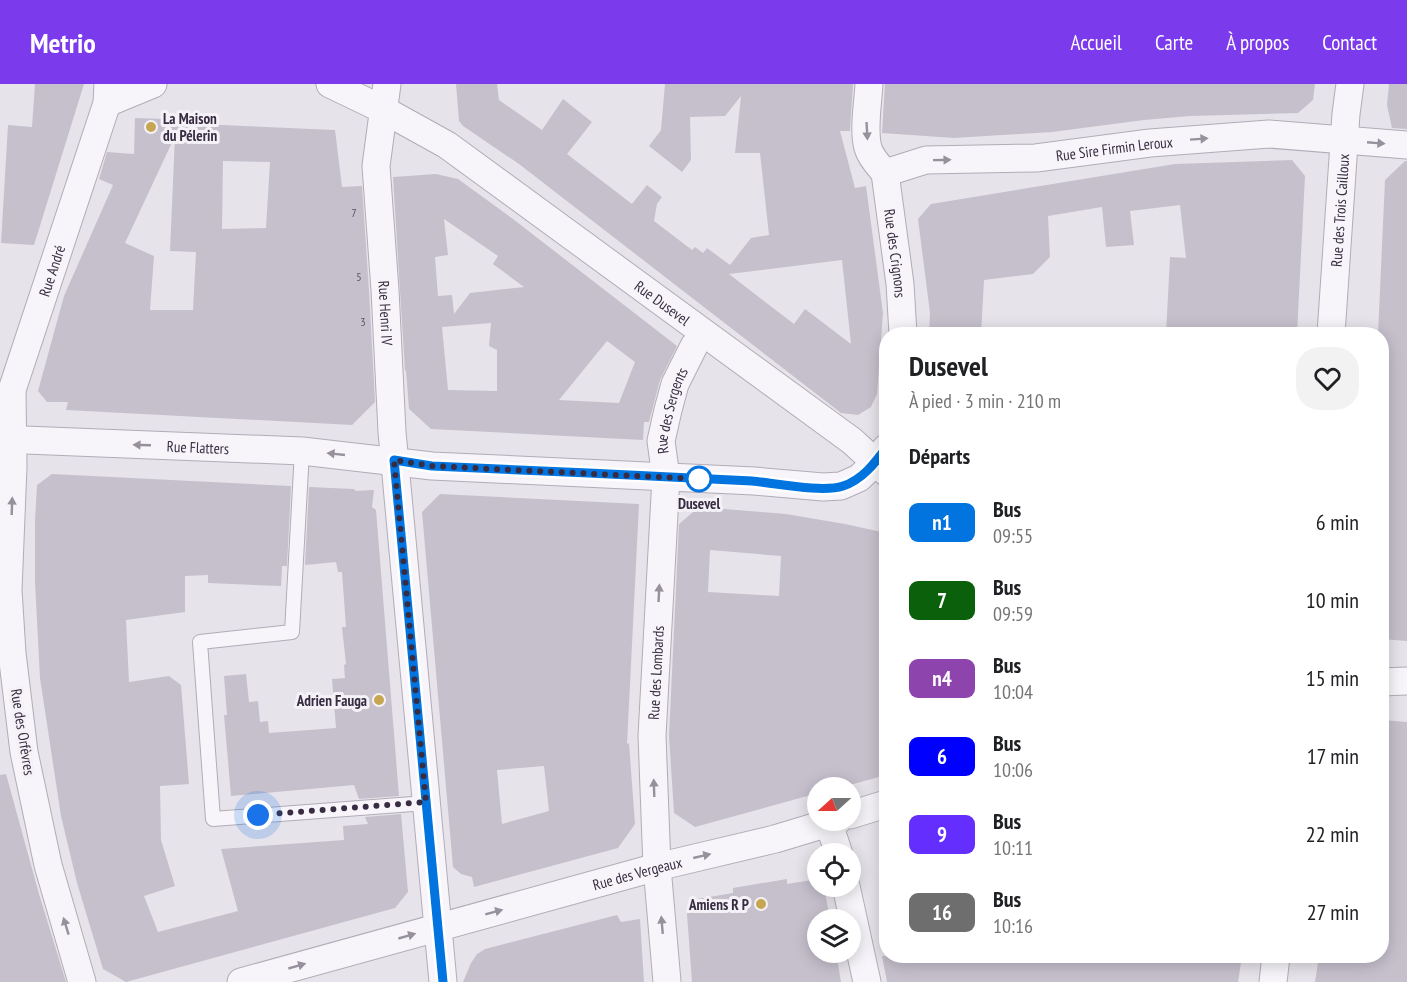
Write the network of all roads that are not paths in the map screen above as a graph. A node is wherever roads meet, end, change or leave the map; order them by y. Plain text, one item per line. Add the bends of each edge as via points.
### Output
1 (153, 84) edge
2 (330, 84) edge
3 (869, 84) edge
4 (1350, 84) edge
5 (108, 93) edge
6 (385, 97) edge
7 (1345, 140) junction
8 (1407, 145) edge
9 (885, 173) junction
10 (903, 327) edge
11 (1332, 327) edge
12 (694, 346) dead end
13 (6, 440) edge
14 (302, 451) junction
15 (879, 458) edge
16 (394, 460) junction
17 (879, 463) edge
18 (666, 477) junction
19 (6, 653) edge
20 (426, 802) junction
21 (879, 806) edge
22 (861, 813) edge
23 (807, 830) edge
24 (657, 867) junction
25 (848, 897) edge
26 (437, 927) junction
27 (1275, 963) edge
28 (82, 982) edge
29 (241, 982) edge
30 (443, 982) edge
31 (667, 982) edge
32 (867, 982) edge
33 (1273, 982) edge

1 - 5 street
2 - 6 street, Rue Dusevel
3 -> 9 street via 868,148
4 - 7 street, Rue des Trois Cailloux
5 - 13 street, Rue André via 12,390
6 - 15 street, Rue Dusevel
6 - 16 street, Rue Henri IV via 376,166
7 -> 8 street, Rue Sire Firmin Leroux
9 -> 7 street, Rue Sire Firmin Leroux via 926,160 1036,158 1150,143 1269,134
7 - 11 street, Rue des Trois Cailloux
9 - 10 street, Rue des Crignons
12 - 18 street, Rue des Sergents via 675,384 661,441
14 -> 13 street, Rue Flatters
19 -> 13 street, Rue des Orfèvres
16 -> 14 street, Rue Flatters
14 - 20 lane via 292,632 200,642 213,819
16 - 18 street, Rue des Sergents via 432,466
16 - 20 street, Rue Henri IV
17 - 18 street, Rue des Sergents via 859,478 823,488
24 -> 18 street, Rue des Lombards via 651,736
28 -> 19 street, Rue des Orfèvres via 48,866
20 - 26 street, Rue Henri IV
21 - 22 street, Rue des Vergeaux
24 -> 23 street, Rue des Vergeaux
26 -> 24 street, Rue des Vergeaux
31 -> 24 street, Rue des Lombards
25 - 32 street
29 -> 26 street, Rue des Vergeaux
26 - 30 street, Rue Henri IV
27 - 33 street

